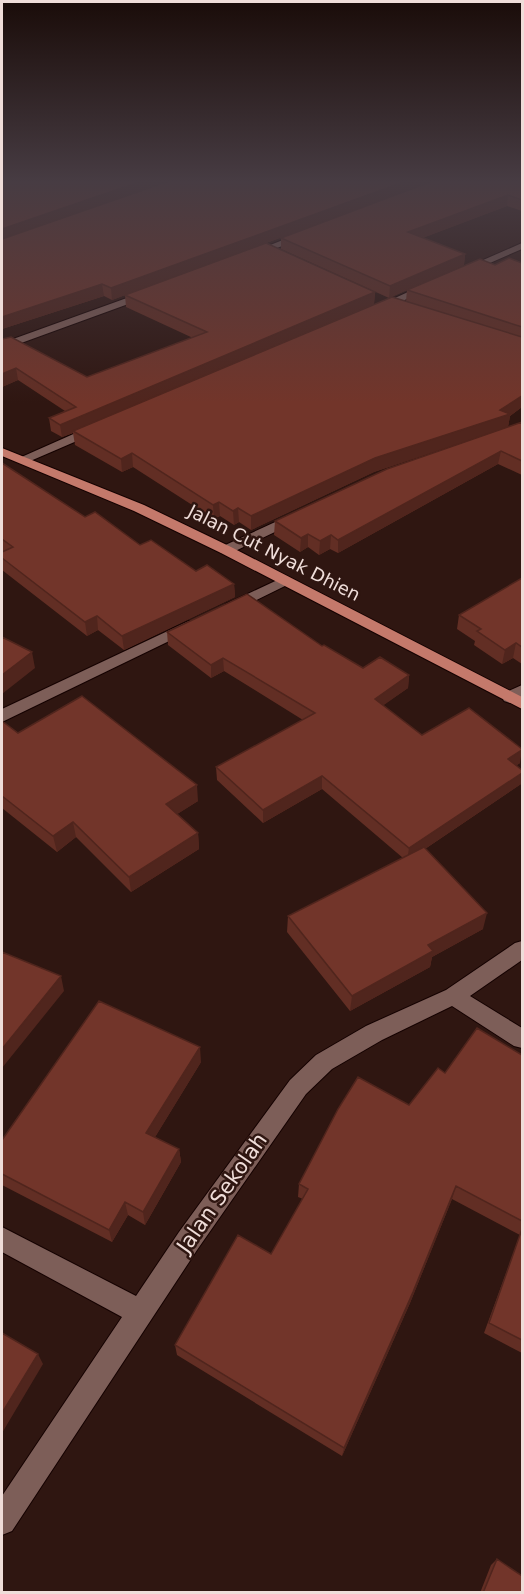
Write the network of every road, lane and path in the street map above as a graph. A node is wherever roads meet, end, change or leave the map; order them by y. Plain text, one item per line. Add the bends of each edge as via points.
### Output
1 (256, 254) edge
2 (503, 254) edge
3 (244, 257) edge
4 (156, 290) edge
5 (371, 297) edge
6 (389, 303) junction
7 (410, 309) edge
8 (368, 312) edge
9 (2, 347) edge
10 (109, 423) edge
11 (2, 452) edge
12 (23, 459) junction
13 (308, 511) edge
14 (226, 550) junction
15 (286, 580) junction
16 (518, 697) edge
17 (2, 716) edge
18 (522, 949) edge
19 (453, 996) junction
20 (522, 1039) edge
21 (2, 1239) edge
22 (140, 1312) junction
23 (2, 1521) edge

1 - 3 street
2 - 6 street
4 - 9 street
5 - 6 street
6 - 7 street
6 - 8 street
10 - 12 street
11 - 12 main road, Jalan Cut Nyak Dhien
12 - 14 main road, Jalan Cut Nyak Dhien
13 - 14 street
14 - 15 main road, Jalan Cut Nyak Dhien
15 - 16 main road, Jalan Cut Nyak Dhien
15 - 17 street
18 - 19 street, Jalan Sekolah
19 - 20 street
19 - 22 street, Jalan Sekolah via 374,1033 324,1062 298,1087
21 - 22 street
22 - 23 street, Jalan Sekolah

